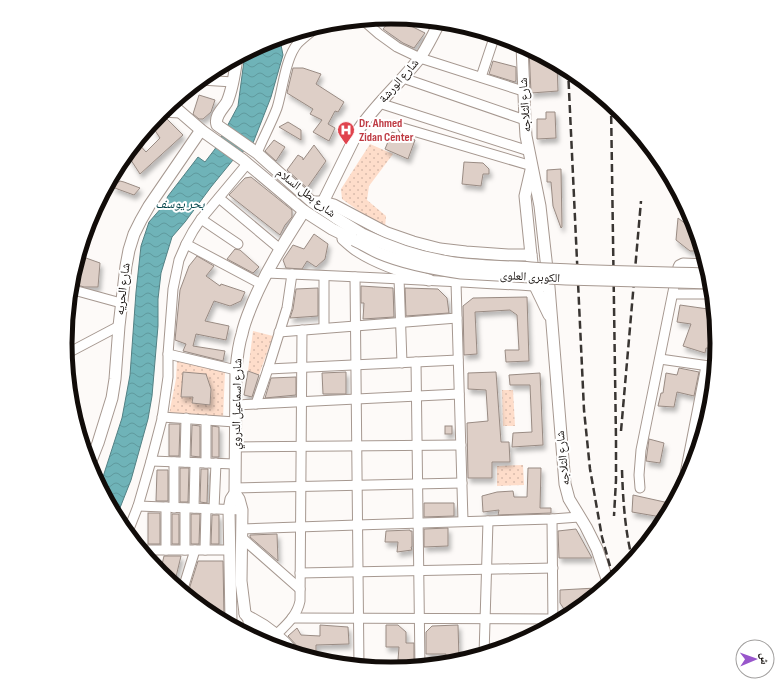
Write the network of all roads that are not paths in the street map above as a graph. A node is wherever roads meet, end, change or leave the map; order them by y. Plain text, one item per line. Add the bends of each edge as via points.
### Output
1 (369, 25) edge
2 (437, 28) edge
3 (306, 36) edge
4 (492, 40) edge
5 (522, 52) edge
6 (420, 58) junction
7 (236, 65) edge
8 (481, 77) junction
9 (403, 78) junction
10 (210, 81) edge
11 (233, 82) junction
12 (524, 91) junction
13 (379, 103) junction
14 (176, 108) edge
15 (171, 113) edge
16 (180, 113) junction
17 (525, 120) junction
18 (403, 128) dead end
19 (206, 133) junction
20 (254, 151) junction
21 (529, 151) junction
22 (245, 162) junction
23 (532, 166) junction
24 (219, 198) junction
25 (318, 202) junction
26 (304, 211) junction
27 (201, 219) junction
28 (332, 230) junction
29 (358, 237) junction
30 (186, 244) junction
31 (238, 244) dead end
32 (280, 249) junction
33 (531, 255) junction
34 (701, 264) edge
35 (266, 273) junction
36 (292, 274) junction
37 (703, 274) edge
38 (324, 276) junction
39 (355, 277) junction
40 (399, 278) junction
41 (429, 280) junction
42 (456, 282) junction
43 (705, 283) edge
44 (261, 284) junction
45 (534, 286) junction
46 (549, 287) junction
47 (77, 291) edge
48 (673, 294) junction
49 (707, 294) edge
50 (121, 303) junction
51 (457, 318) junction
52 (552, 321) junction
53 (401, 322) junction
54 (119, 326) junction
55 (356, 326) junction
56 (324, 328) junction
57 (302, 330) junction
58 (279, 332) junction
59 (72, 351) edge
60 (168, 354) junction
61 (660, 359) junction
62 (458, 360) junction
63 (416, 362) junction
64 (402, 363) junction
65 (356, 365) junction
66 (710, 366) edge
67 (302, 368) junction
68 (268, 369) junction
69 (236, 370) junction
70 (709, 376) edge
71 (459, 394) junction
72 (416, 396) junction
73 (356, 399) junction
74 (301, 402) junction
75 (256, 404) junction
76 (236, 405) junction
77 (162, 417) junction
78 (186, 418) junction
79 (206, 420) junction
80 (236, 422) junction
81 (461, 445) junction
82 (357, 446) junction
83 (417, 446) junction
84 (236, 447) junction
85 (301, 447) junction
86 (692, 451) edge
87 (93, 457) edge
88 (151, 461) junction
89 (174, 462) junction
90 (185, 462) junction
91 (194, 463) junction
92 (206, 463) junction
93 (216, 463) junction
94 (235, 464) junction
95 (462, 483) junction
96 (417, 484) junction
97 (357, 486) junction
98 (301, 487) junction
99 (640, 488) dead end
100 (235, 490) junction
101 (138, 506) junction
102 (170, 507) junction
103 (189, 508) junction
104 (210, 509) junction
105 (229, 510) junction
106 (242, 510) junction
107 (579, 517) junction
108 (552, 519) junction
109 (488, 521) junction
110 (463, 522) junction
111 (418, 524) junction
112 (357, 525) junction
113 (130, 527) edge
114 (300, 527) junction
115 (242, 534) junction
116 (148, 550) edge
117 (166, 550) junction
118 (185, 550) junction
119 (195, 550) junction
120 (205, 550) junction
121 (230, 550) junction
122 (553, 568) junction
123 (486, 569) junction
124 (418, 570) junction
125 (358, 572) junction
126 (300, 573) junction
127 (607, 579) edge
128 (184, 586) edge
129 (300, 589) junction
130 (246, 615) junction
131 (292, 618) junction
132 (358, 618) junction
133 (230, 619) edge
134 (419, 619) junction
135 (485, 619) junction
136 (553, 619) edge
137 (231, 620) edge
138 (548, 622) edge
139 (247, 628) edge
140 (254, 632) edge
141 (276, 635) junction
142 (264, 637) edge
143 (286, 645) edge
144 (484, 649) edge
145 (360, 661) edge
146 (420, 661) edge

1 - 6 street via 396,47
2 - 6 main road, شارع الورشة
3 - 20 street via 298,43 289,60 273,119 260,145
4 - 8 street
5 - 12 main road, شارع الثلاجه
6 - 8 street
6 - 9 main road, شارع الورشة
7 - 11 main road
8 - 12 street
9 - 13 main road, شارع الورشة
9 - 17 street
10 - 11 street
11 - 20 main road, شارع بطل السلام via 226,103 217,116 217,125
12 - 17 main road, شارع الثلاجه
13 - 21 street
13 - 25 main road, شارع الورشة via 359,129
14 - 16 main road
15 - 16 street
16 - 19 main road
17 - 21 main road, شارع الثلاجه
18 - 23 street
19 - 22 main road, شارع بطل السلام
19 - 50 main road, شارع الحريه via 138,224 129,250
20 - 25 main road, شارع بطل السلام
21 - 23 main road, شارع الثلاجه
22 - 24 street
22 - 26 main road, شارع بطل السلام
23 - 33 main road, شارع الثلاجه via 525,196
23 - 46 main road, شارع الثلاجه via 540,206
24 - 27 street
24 - 32 street
25 - 29 main road, شارع بطل السلام
25 - 33 main road via 340,208 387,233 440,249
26 - 28 main road, شارع بطل السلام
26 - 32 main road, شارع اسماعيل الدروي
27 - 30 street
27 - 31 street
28 - 29 main road, شارع بطل السلام
28 - 41 main road via 373,260
29 - 37 main road, الكوبرى العلوى, bridge via 422,257 462,264
29 - 43 main road, الكوبرى العلوى, bridge via 379,253 444,271 566,279
30 - 44 street
30 - 60 street via 179,260 173,289
32 - 35 main road, شارع اسماعيل الدروي
33 - 45 main road, شارع الثلاجه
34 - 48 street via 683,263 678,267
35 - 36 street
35 - 44 main road, شارع اسماعيل الدروي
36 - 38 street
36 - 58 street via 287,308
38 - 39 street
38 - 56 street
39 - 40 street
39 - 55 street
40 - 41 street
40 - 53 street
41 - 42 street
42 - 45 street
42 - 51 street
44 - 69 main road, شارع اسماعيل الدروي via 242,333
45 - 46 street
45 - 52 main road, شارع الثلاجه
46 - 52 main road, شارع الثلاجه
47 - 50 street
48 - 49 street
48 - 61 street
50 - 54 main road, شارع الحريه
51 - 53 street
51 - 62 street
52 - 107 main road, شارع الثلاجه via 565,484 569,499
53 - 55 street
53 - 64 street
54 - 59 street
54 - 87 main road, شارع الحريه via 112,398
55 - 56 street
55 - 65 street
56 - 57 street
57 - 58 street
57 - 67 street
58 - 68 street
60 - 69 street
60 - 77 street via 168,377
61 - 66 street
61 - 99 street via 641,450
62 - 63 street
62 - 71 street
63 - 64 street
63 - 72 street
64 - 65 street
65 - 67 street
65 - 73 street
67 - 68 street
67 - 74 street
68 - 75 street
69 - 76 main road, شارع اسماعيل الدروي
70 - 86 street
71 - 72 street
71 - 81 street
72 - 73 street
72 - 83 street
73 - 74 street
73 - 82 street
74 - 75 street
74 - 85 street
75 - 76 street
76 - 80 main road, شارع اسماعيل الدروي
77 - 78 street
77 - 88 street
78 - 79 street
78 - 90 street
79 - 80 street
79 - 92 street
80 - 84 main road, شارع اسماعيل الدروي
81 - 83 street
81 - 95 street
82 - 83 street
82 - 85 street
82 - 97 street
83 - 96 street
84 - 85 street
84 - 94 main road, شارع اسماعيل الدروي
85 - 98 street
88 - 89 street
88 - 101 street
89 - 90 street
89 - 102 street
90 - 91 street
91 - 92 street
91 - 103 street
92 - 93 street
93 - 94 street
93 - 104 street
94 - 100 main road, شارع اسماعيل الدروي
95 - 96 street
95 - 110 street
96 - 97 street
96 - 111 street
97 - 98 street
97 - 112 street
98 - 100 street
98 - 114 street
100 - 105 main road, شارع اسماعيل الدروي
100 - 106 main road, شارع اسماعيل الدروي
101 - 102 street
101 - 113 street
102 - 103 street
102 - 117 street
103 - 104 street
103 - 118 street
104 - 105 street
104 - 120 street
105 - 106 street
105 - 121 main road, شارع اسماعيل الدروي
106 - 115 main road, شارع اسماعيل الدروي
107 - 108 street
107 - 127 main road, شارع الثلاجه via 592,538
108 - 109 street
108 - 122 street
109 - 110 street
109 - 123 street
110 - 111 street
111 - 112 street
111 - 124 street
112 - 114 street
112 - 125 street
114 - 115 street
114 - 126 street
115 - 129 street
115 - 130 main road, شارع اسماعيل الدروي via 241,581
116 - 117 street
117 - 118 street
118 - 119 street
119 - 120 street
119 - 128 street
120 - 121 street
121 - 133 main road, شارع اسماعيل الدروي
122 - 123 street
122 - 136 street
123 - 124 street
123 - 135 street
124 - 125 street
124 - 134 street
125 - 126 street
125 - 132 street
126 - 129 street
129 - 131 street via 299,606
130 - 137 main road via 238,613
130 - 139 main road, شارع اسماعيل الدروي via 250,624
130 - 141 main road
131 - 132 street
131 - 141 street
132 - 134 street
132 - 145 street
134 - 135 street
134 - 146 street
135 - 138 street
135 - 144 street
140 - 142 main road
141 - 143 main road

